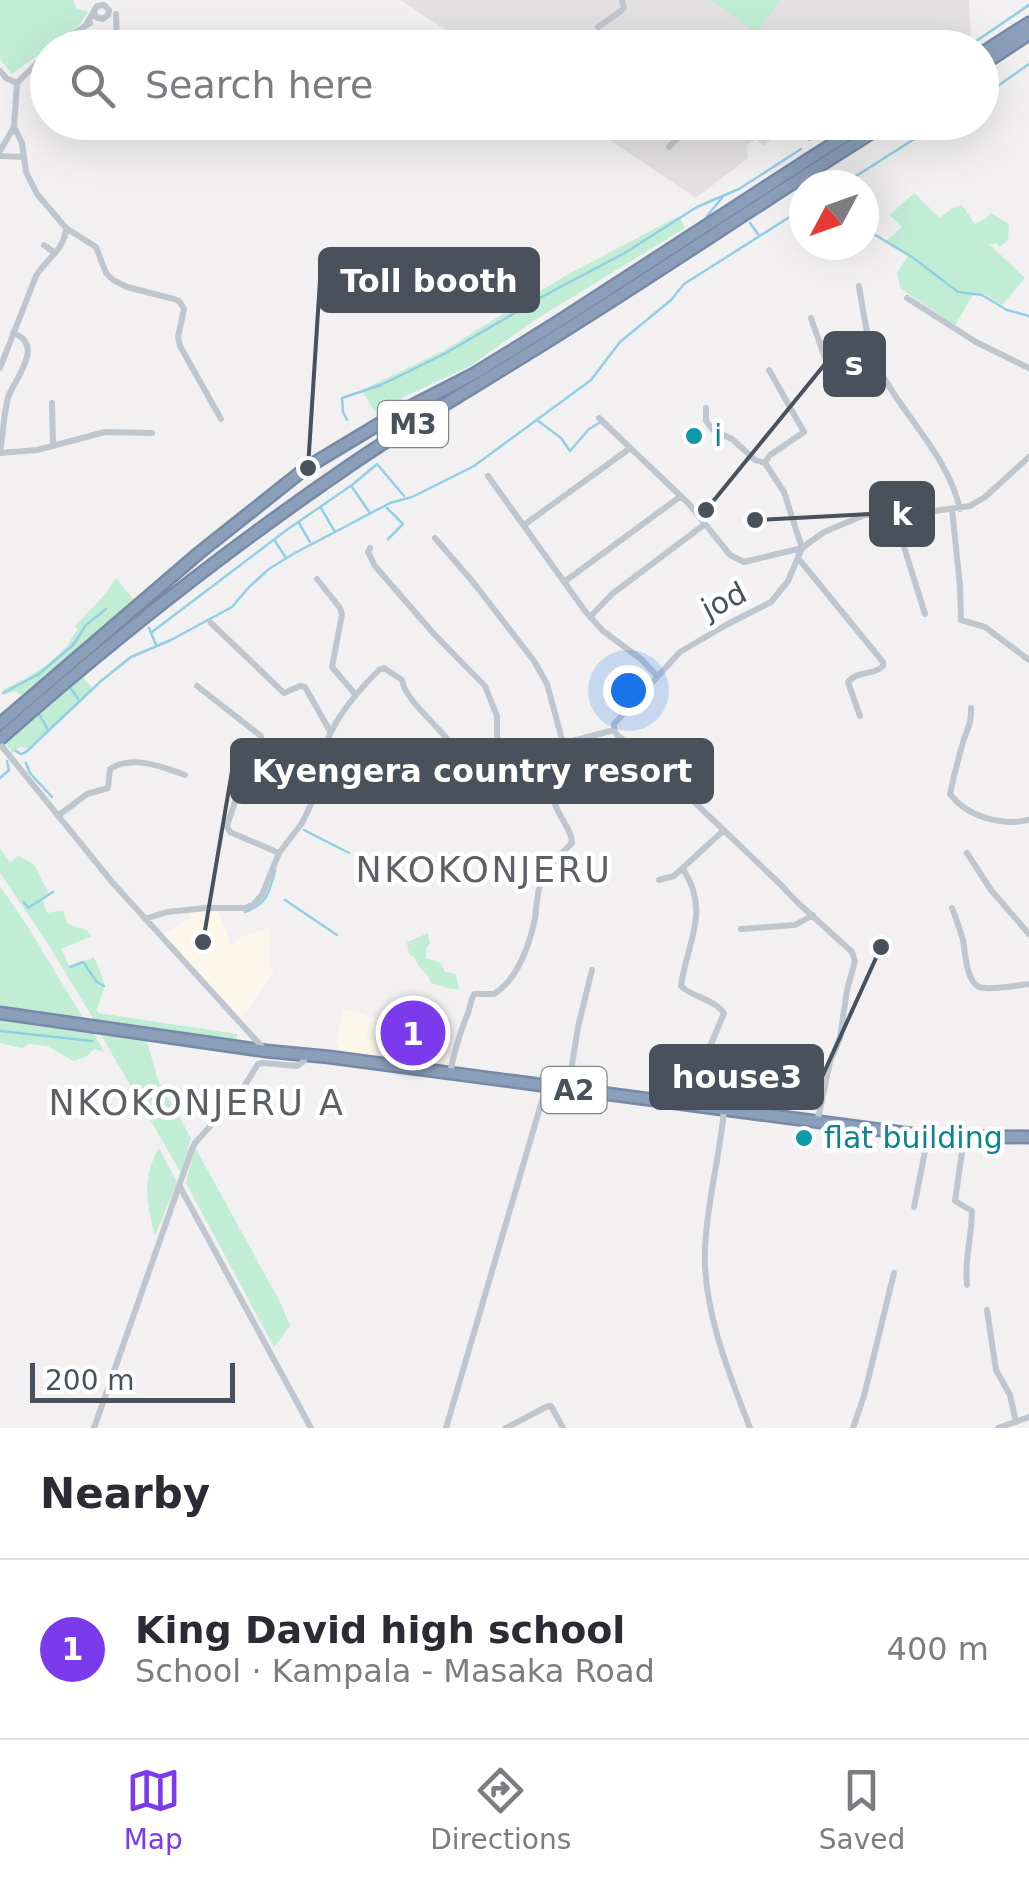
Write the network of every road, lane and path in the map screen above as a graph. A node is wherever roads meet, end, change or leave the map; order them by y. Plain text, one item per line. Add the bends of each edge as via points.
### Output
1 (622, 0) edge
2 (105, 2) edge
3 (94, 12) junction
4 (116, 14) dead end
5 (101, 20) junction
6 (87, 23) junction
7 (1029, 23) edge
8 (598, 27) dead end
9 (77, 30) edge
10 (116, 30) edge
11 (1029, 34) edge
12 (999, 42) edge
13 (999, 54) edge
14 (0, 70) edge
15 (30, 70) edge
16 (17, 83) junction
17 (14, 127) junction
18 (676, 140) edge
19 (844, 140) edge
20 (855, 140) edge
21 (669, 147) dead end
22 (0, 154) edge
23 (24, 156) junction
24 (815, 161) junction
25 (66, 228) junction
26 (44, 245) dead end
27 (55, 253) junction
28 (859, 286) dead end
29 (908, 298) dead end
30 (811, 318) dead end
31 (13, 333) junction
32 (869, 343) junction
33 (0, 368) edge
34 (1029, 368) edge
35 (769, 370) dead end
36 (52, 403) dead end
37 (706, 408) dead end
38 (600, 418) dead end
39 (221, 419) dead end
40 (152, 433) dead end
41 (53, 446) junction
42 (630, 449) junction
43 (0, 452) edge
44 (1029, 457) edge
45 (765, 463) junction
46 (488, 476) dead end
47 (681, 496) junction
48 (956, 509) junction
49 (895, 512) junction
50 (705, 524) junction
51 (524, 526) junction
52 (436, 538) dead end
53 (370, 548) dead end
54 (802, 548) junction
55 (798, 558) junction
56 (318, 580) dead end
57 (564, 582) junction
58 (925, 614) dead end
59 (590, 616) junction
60 (211, 623) dead end
61 (1029, 660) edge
62 (657, 676) junction
63 (196, 686) dead end
64 (355, 694) junction
65 (29, 706) junction
66 (971, 708) dead end
67 (860, 716) dead end
68 (0, 724) edge
69 (614, 730) junction
70 (330, 732) junction
71 (0, 742) edge
72 (564, 743) junction
73 (502, 758) junction
74 (466, 767) junction
75 (185, 775) dead end
76 (318, 790) junction
77 (59, 815) junction
78 (1029, 820) edge
79 (724, 830) junction
80 (278, 853) junction
81 (967, 853) dead end
82 (683, 869) junction
83 (660, 880) dead end
84 (952, 908) dead end
85 (812, 915) junction
86 (145, 919) junction
87 (741, 929) dead end
88 (1029, 934) edge
89 (520, 954) dead end
90 (592, 970) dead end
91 (1029, 984) edge
92 (0, 1013) edge
93 (266, 1051) junction
94 (307, 1055) junction
95 (447, 1074) junction
96 (546, 1087) junction
97 (568, 1090) junction
98 (690, 1106) junction
99 (724, 1110) junction
100 (817, 1122) junction
101 (928, 1136) junction
102 (1029, 1136) edge
103 (955, 1138) junction
104 (180, 1187) junction
105 (914, 1207) dead end
106 (894, 1273) dead end
107 (967, 1285) dead end
108 (987, 1310) dead end
109 (1029, 1416) edge
110 (1016, 1422) junction
111 (94, 1428) edge
112 (310, 1428) edge
113 (446, 1428) edge
114 (506, 1428) edge
115 (564, 1428) edge
116 (750, 1428) edge
117 (853, 1428) edge
118 (998, 1428) edge

1 - 8 street via 624,8
2 - 3 street
2 - 5 street via 108,15
3 - 5 street
3 - 6 street
4 - 10 street
5 - 6 street
6 - 9 street
7 - 12 highway
11 - 13 highway
14 - 16 street
15 - 16 street
16 - 17 street
17 - 22 street
17 - 23 street
18 - 21 street
19 - 24 highway, M3
20 - 24 highway, M3
22 - 23 street
23 - 25 street via 29,181
24 - 65 highway, M3 via 585,318 352,464
24 - 65 highway, M3 via 474,374 306,468 199,552
25 - 27 street
25 - 39 street via 96,247 113,280 182,304 180,346
26 - 27 street
27 - 31 street via 40,270
28 - 32 street
29 - 34 street
30 - 32 street via 825,358
31 - 33 street
31 - 43 street via 24,340 26,364 8,397
32 - 48 street via 892,392 951,479
35 - 45 street via 804,432
36 - 41 street
37 - 45 street via 712,430
38 - 42 street
40 - 41 street via 105,432
41 - 43 street
42 - 47 street
42 - 51 street
44 - 48 street via 985,497
45 - 54 street via 788,500
46 - 51 street
47 - 50 street
47 - 57 street
48 - 49 street
48 - 61 street via 961,620 984,627
49 - 54 street via 839,524
49 - 58 street
50 - 54 street via 740,562
50 - 59 street
51 - 57 street
52 - 72 street via 534,661
53 - 73 street via 375,566 485,686
54 - 55 street, jod
55 - 62 street, jod via 771,602 690,645
55 - 67 street via 883,662 877,672 848,682
56 - 64 street via 342,614 332,667
57 - 59 street
59 - 62 street
60 - 70 street via 284,693 306,688
62 - 69 street, jod
63 - 80 street via 262,736 226,826
64 - 70 street
64 - 74 street via 384,668 400,678
65 - 68 highway, M3
65 - 71 highway, M3
66 - 78 street via 952,799 980,817
69 - 72 street
69 - 79 street
70 - 76 street
71 - 77 street
72 - 73 street
72 - 95 street via 568,776 555,804 572,843 542,882 530,937 510,980 494,994 474,994
73 - 74 street
74 - 76 street via 420,772 347,766
75 - 77 street via 134,761 114,766 108,788
76 - 80 street
77 - 86 street
79 - 82 street
79 - 85 street
80 - 86 street via 253,905
81 - 88 street
82 - 83 street
82 - 98 street via 698,909 681,986 724,1013
84 - 91 street via 979,987
85 - 87 street via 794,925
85 - 100 street via 854,961
86 - 93 street
89 - 95 street via 499,988 469,994
90 - 97 street
92 - 93 highway, A2
93 - 94 highway, A2
94 - 95 highway, A2
94 - 104 street via 297,1066 258,1064 195,1143
95 - 96 highway, A2
96 - 97 highway, A2
96 - 113 street
97 - 98 highway, A2
98 - 99 highway, A2
99 - 100 highway, A2
99 - 116 street via 706,1284
100 - 101 highway, A2
101 - 103 highway, A2
101 - 105 street
102 - 103 highway, A2
103 - 107 street via 962,1152 956,1201 972,1211
104 - 111 street
104 - 112 street
106 - 117 street
108 - 110 street via 996,1370
109 - 110 street
110 - 118 street
114 - 115 street via 551,1406

